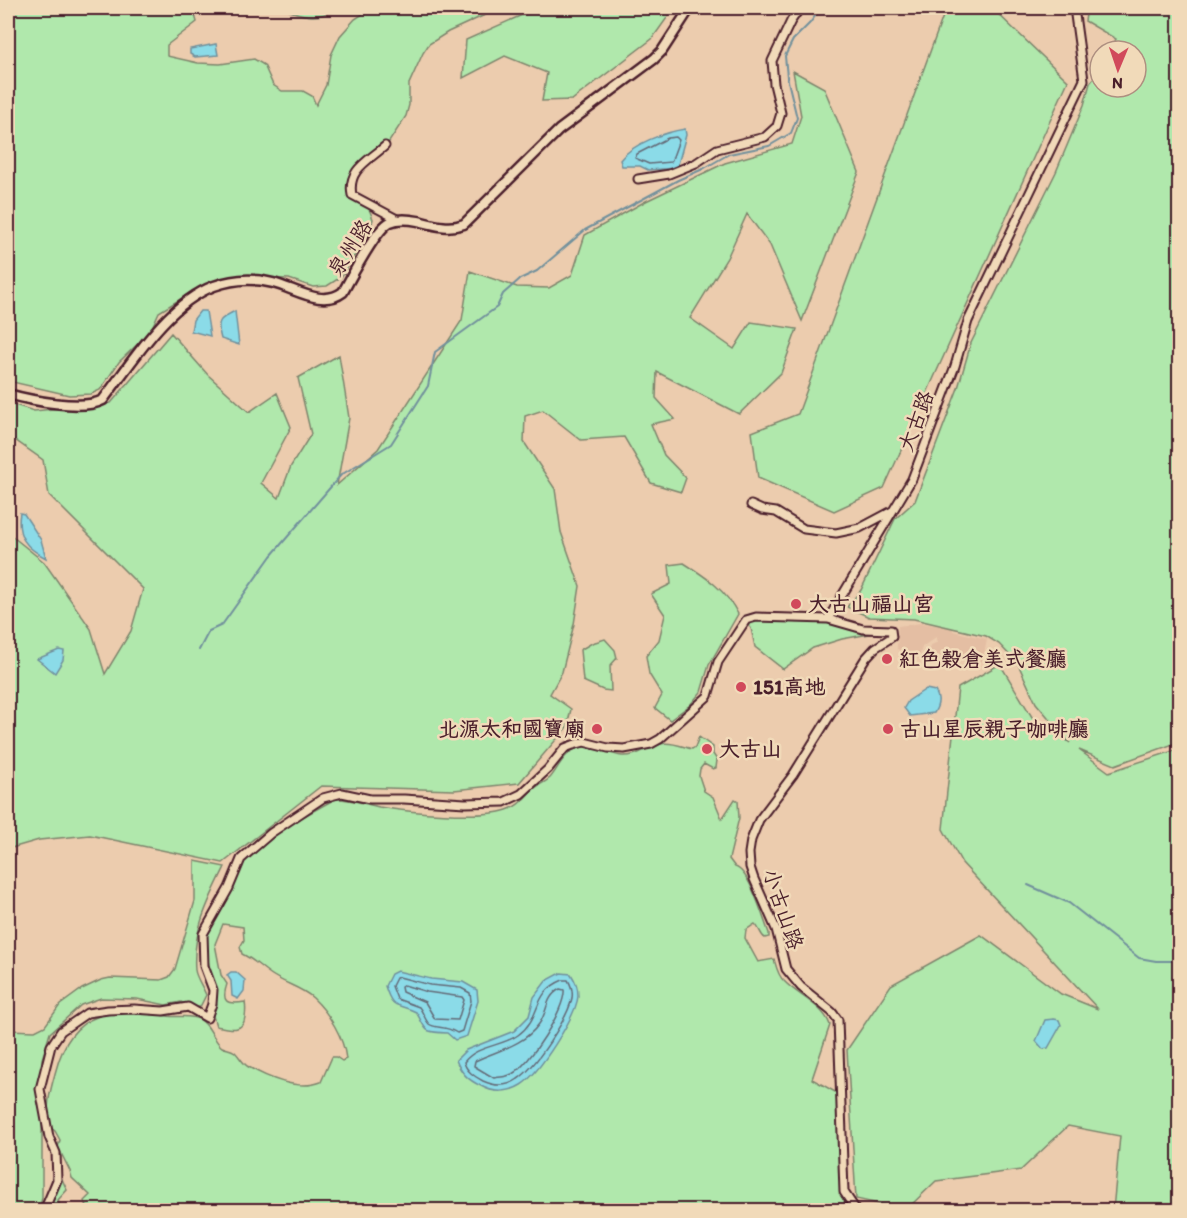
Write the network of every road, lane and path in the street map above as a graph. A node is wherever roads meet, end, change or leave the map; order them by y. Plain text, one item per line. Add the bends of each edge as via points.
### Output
1 (690, 8) edge
2 (800, 8) edge
3 (1074, 8) edge
4 (385, 146) dead end
5 (638, 178) dead end
6 (397, 219) junction
7 (8, 394) edge
8 (751, 505) dead end
9 (892, 511) junction
10 (828, 619) junction
11 (42, 1210) edge
12 (856, 1210) edge
13 (1044, 1210) edge
14 (1062, 1210) edge

1 - 6 street, 泉州路 via 654,59 559,130 464,224 444,227
2 - 5 street via 772,61 781,113 777,126 765,137 717,149 669,174
3 - 9 street, 大古路 via 1084,80 968,321 916,469
4 - 6 street via 352,174 350,183 352,195
6 - 7 street, 泉州路 via 382,228 337,297 317,298 256,281 214,286 179,308 97,404 44,402
8 - 9 street via 776,512 804,529 836,533 860,528
9 - 10 street, 大古路
10 - 11 street via 746,620 718,663 708,696 660,739 624,749 584,742 565,748 521,794 504,802 370,799 342,793 323,798 272,833 241,859 203,934 204,966 213,990 207,1018 188,1007 87,1013 61,1031 51,1046 40,1089 56,1153 57,1180
10 - 12 street, 小古山路 via 863,629 891,630 892,636 865,659 794,775 759,820 749,853 754,879 776,929 786,969 838,1020 844,1192
13 - 14 street

